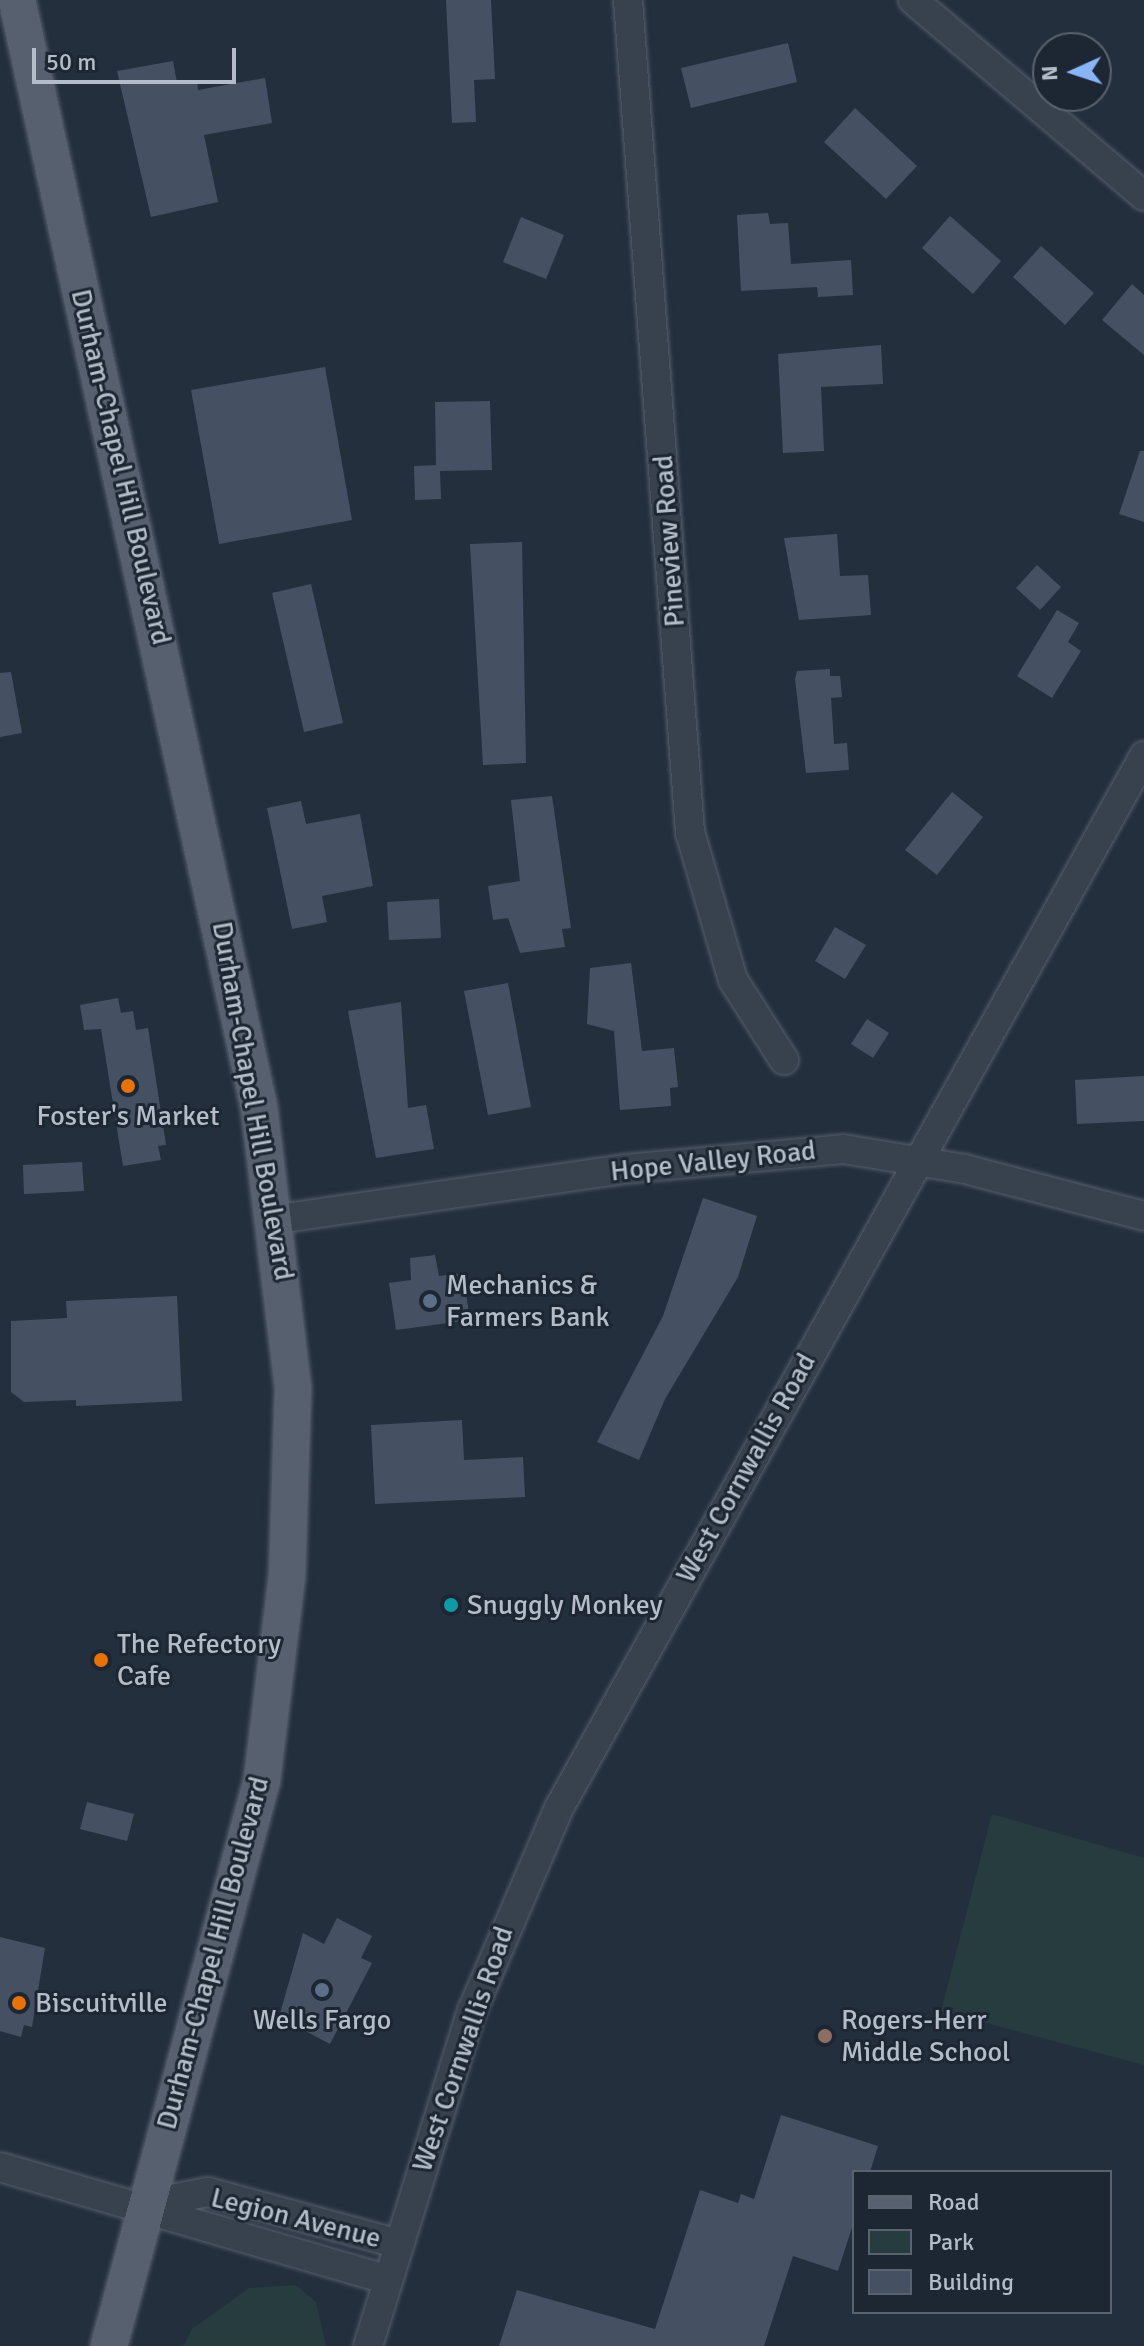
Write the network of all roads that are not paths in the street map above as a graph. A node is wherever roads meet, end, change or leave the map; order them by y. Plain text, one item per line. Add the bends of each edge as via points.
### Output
1 (17, 0) edge
2 (628, 0) edge
3 (913, 0) edge
4 (1144, 196) edge
5 (1144, 756) edge
6 (784, 1060) dead end
7 (917, 1159) junction
8 (1144, 1216) edge
9 (278, 1219) junction
10 (0, 2167) edge
11 (146, 2204) junction
12 (399, 2244) junction
13 (388, 2280) junction
14 (109, 2346) edge
15 (368, 2346) edge

1 - 9 main road, Durham-Chapel Hill Boulevard via 207,851
2 - 6 street, Pineview Road via 690,832 733,980
3 - 4 street
5 - 7 street, West Cornwallis Road
7 - 8 street, Hope Valley Road
7 - 9 street, Hope Valley Road via 843,1149 762,1152
7 - 12 street, West Cornwallis Road via 524,1880 472,2011
9 - 11 main road, Durham-Chapel Hill Boulevard via 294,1444 277,1676 244,1856
10 - 11 street, Legion Avenue
11 - 12 street, Legion Avenue via 208,2192
11 - 13 street, Legion Avenue via 200,2229
11 - 14 main road, Durham-Chapel Hill Boulevard
12 - 13 street, West Cornwallis Road
13 - 15 street, West Cornwallis Road

